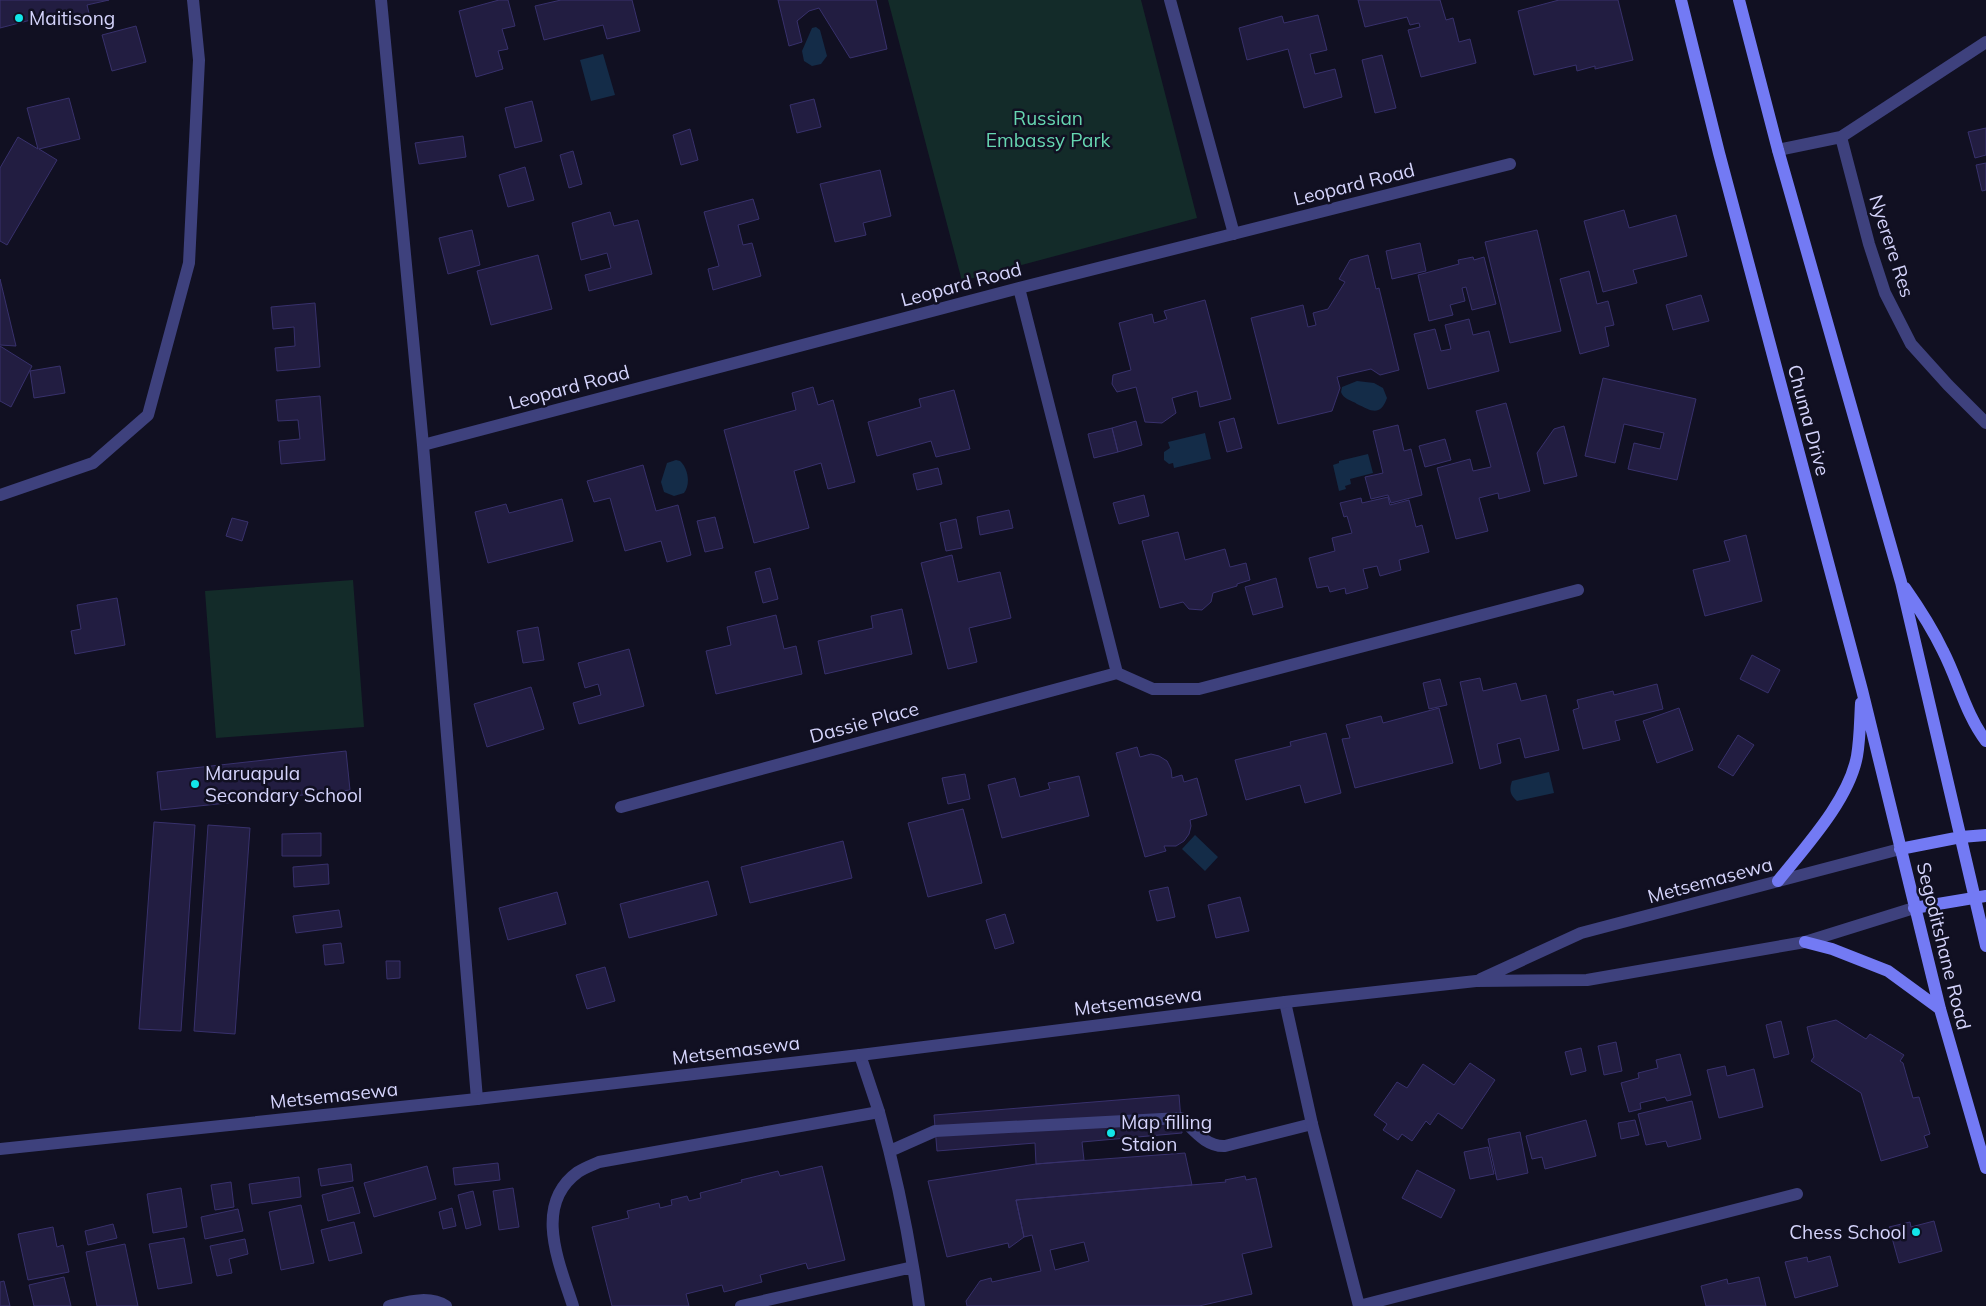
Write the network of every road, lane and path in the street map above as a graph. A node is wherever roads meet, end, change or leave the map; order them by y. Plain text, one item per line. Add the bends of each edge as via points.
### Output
1 (193, 0) edge
2 (381, 0) edge
3 (1170, 0) edge
4 (1681, 0) edge
5 (1739, 0) edge
6 (1986, 42) edge
7 (1841, 137) junction
8 (1778, 150) junction
9 (1510, 164) dead end
10 (1234, 234) junction
11 (1020, 288) junction
12 (1986, 423) edge
13 (423, 445) junction
14 (0, 495) edge
15 (1901, 582) junction
16 (1578, 590) dead end
17 (1117, 673) junction
18 (1862, 690) junction
19 (1986, 741) edge
20 (621, 807) dead end
21 (1986, 835) edge
22 (1961, 837) junction
23 (1900, 849) junction
24 (1778, 881) junction
25 (1980, 897) edge
26 (1914, 908) junction
27 (1805, 942) junction
28 (1986, 946) edge
29 (1476, 981) junction
30 (1285, 1002) junction
31 (1940, 1009) junction
32 (860, 1055) junction
33 (477, 1099) junction
34 (879, 1112) junction
35 (1312, 1124) junction
36 (0, 1149) edge
37 (890, 1151) junction
38 (1986, 1168) edge
39 (1797, 1194) dead end
40 (913, 1267) junction
41 (389, 1306) edge
42 (446, 1306) edge
43 (573, 1306) edge
44 (741, 1306) edge
45 (919, 1306) edge
46 (1359, 1306) edge

1 - 14 street via 199,60 188,263 148,415 94,463
2 - 13 street
3 - 10 street
4 - 18 main road, Chuma Drive
5 - 8 main road
6 - 7 street
7 - 8 street
7 - 12 street, Nyerere Res via 1885,294 1911,344
8 - 15 main road
9 - 10 street, Leopard Road
10 - 11 street, Leopard Road
11 - 13 street, Leopard Road
11 - 17 street
13 - 33 street
15 - 19 main road via 1940,644 1966,705
15 - 22 main road
16 - 17 street via 1199,689 1153,689
17 - 20 street, Dassie Place
18 - 23 main road, Chuma Drive
18 - 24 main road via 1857,757 1849,780 1834,809
21 - 22 main road, Metsemasewa
22 - 23 main road, Metsemasewa
22 - 25 main road
23 - 24 street, Metsemasewa
23 - 26 main road, Segoditshane Road
24 - 29 street, Metsemasewa via 1581,933
25 - 26 main road, Metsemasewa
25 - 28 main road
26 - 27 street, Metsemasewa
26 - 31 main road, Segoditshane Road
27 - 29 street, Metsemasewa via 1587,980
27 - 31 main road via 1888,971
29 - 30 street, Metsemasewa
30 - 32 street, Metsemasewa
30 - 35 street
31 - 38 main road, Segoditshane Road
32 - 33 street, Metsemasewa
32 - 34 street
33 - 36 street, Metsemasewa
34 - 37 street
34 - 43 street via 599,1162 578,1172 561,1191 552,1226
35 - 37 street via 1225,1146 1208,1144 1181,1118 936,1131
35 - 46 street
37 - 40 street
39 - 46 street
40 - 44 street
40 - 45 street
41 - 42 street via 438,1301

